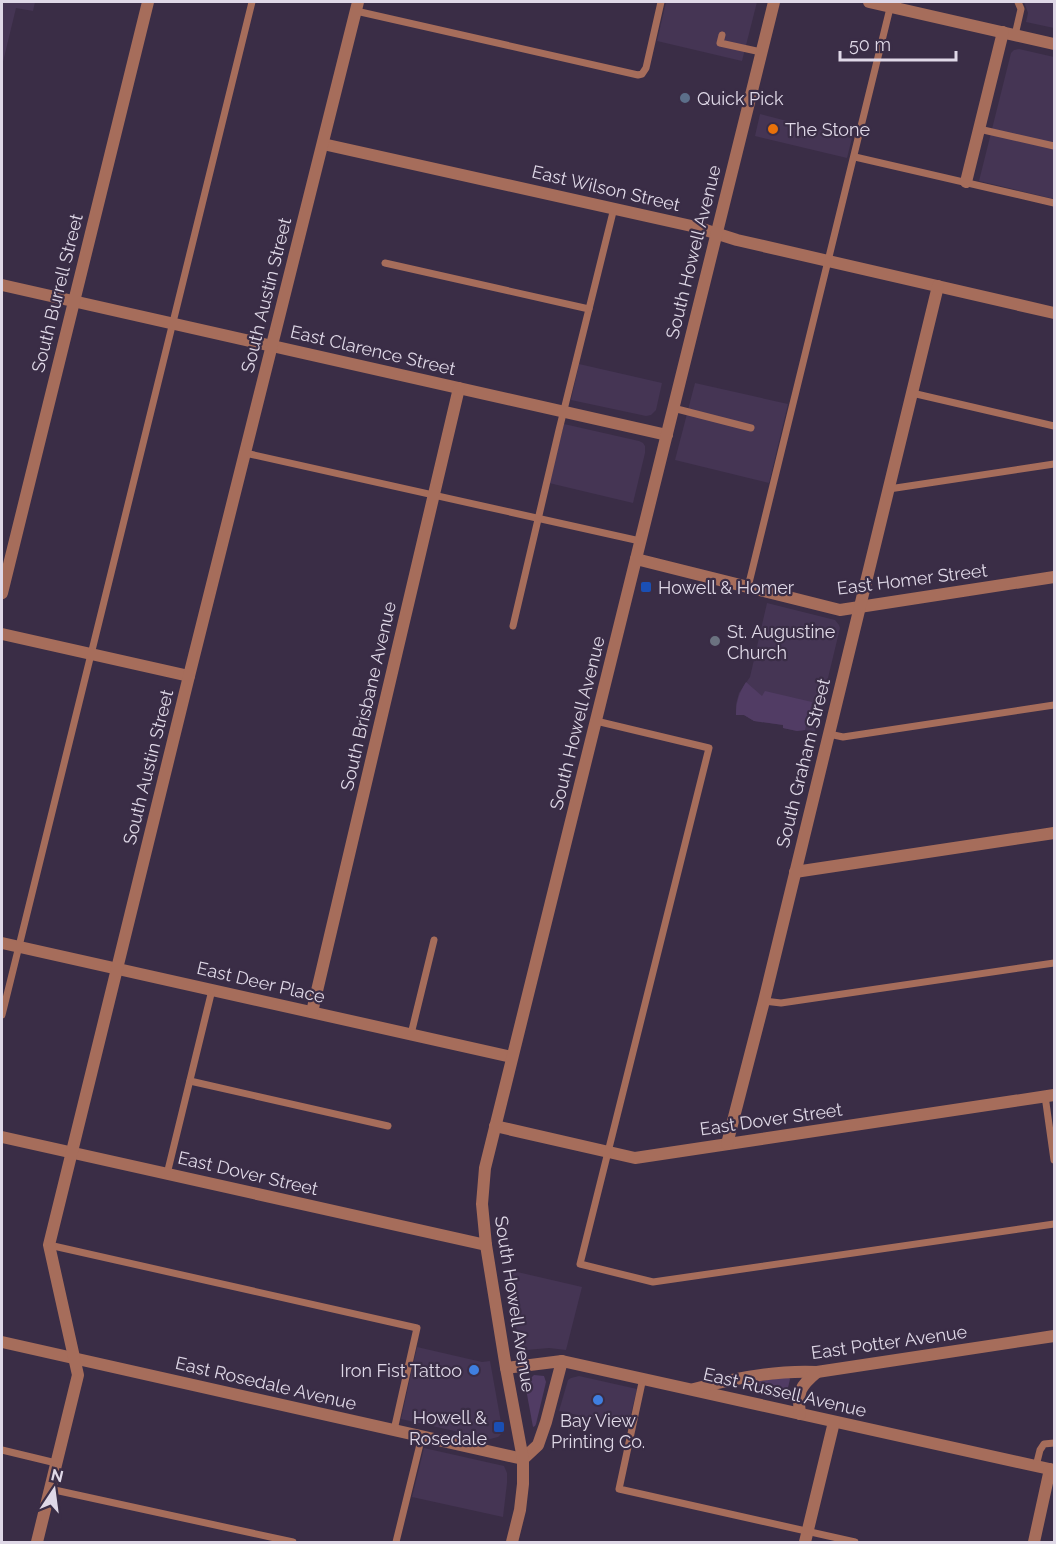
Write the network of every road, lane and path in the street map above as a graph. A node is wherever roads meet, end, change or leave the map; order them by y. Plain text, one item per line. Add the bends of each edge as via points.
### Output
1 (148, 2) edge
2 (252, 2) edge
3 (661, 2) edge
4 (774, 2) edge
5 (869, 2) edge
6 (1018, 2) edge
7 (891, 4) edge
8 (357, 6) edge
9 (1009, 33) junction
10 (722, 34) dead end
11 (1054, 44) edge
12 (761, 52) junction
13 (979, 129) junction
14 (323, 144) junction
15 (1054, 146) edge
16 (855, 157) junction
17 (966, 182) junction
18 (1054, 203) edge
19 (614, 208) junction
20 (716, 234) junction
21 (828, 261) junction
22 (385, 262) dead end
23 (2, 285) edge
24 (938, 286) junction
25 (73, 301) junction
26 (589, 309) junction
27 (1054, 313) edge
28 (172, 323) junction
29 (271, 346) junction
30 (459, 388) junction
31 (912, 393) junction
32 (673, 408) junction
33 (564, 411) junction
34 (1054, 426) edge
35 (751, 428) dead end
36 (667, 435) junction
37 (245, 453) junction
38 (1054, 464) edge
39 (889, 489) junction
40 (434, 494) junction
41 (538, 518) junction
42 (640, 541) junction
43 (636, 559) junction
44 (1054, 577) edge
45 (748, 587) junction
46 (2, 593) edge
47 (860, 607) junction
48 (513, 626) dead end
49 (2, 634) edge
50 (91, 654) junction
51 (189, 676) junction
52 (1054, 705) edge
53 (596, 721) junction
54 (829, 734) junction
55 (1054, 833) edge
56 (795, 872) junction
57 (434, 940) dead end
58 (2, 943) edge
59 (18, 946) junction
60 (1054, 963) edge
61 (117, 968) junction
62 (212, 990) junction
63 (764, 1000) junction
64 (312, 1012) junction
65 (2, 1015) edge
66 (411, 1034) junction
67 (512, 1057) junction
68 (190, 1081) junction
69 (1050, 1096) edge
70 (388, 1126) dead end
71 (495, 1126) junction
72 (2, 1137) edge
73 (727, 1144) junction
74 (72, 1152) junction
75 (608, 1152) junction
76 (1054, 1160) edge
77 (167, 1174) junction
78 (1054, 1224) edge
79 (49, 1245) junction
80 (486, 1245) junction
81 (1054, 1336) edge
82 (2, 1342) edge
83 (74, 1358) junction
84 (562, 1361) junction
85 (506, 1368) junction
86 (817, 1372) junction
87 (644, 1378) junction
88 (692, 1389) junction
89 (801, 1414) junction
90 (834, 1422) junction
91 (394, 1430) junction
92 (422, 1436) junction
93 (1054, 1443) edge
94 (2, 1450) edge
95 (523, 1459) junction
96 (56, 1463) junction
97 (1036, 1466) junction
98 (1052, 1470) edge
99 (50, 1489) junction
100 (806, 1537) edge
101 (37, 1542) edge
102 (293, 1542) edge
103 (396, 1542) edge
104 (513, 1542) edge
105 (855, 1542) edge
106 (1034, 1542) edge

1 - 25 street, South Burrell Street
2 - 28 lane
3 - 8 lane via 646,68 638,75
4 - 12 street, South Howell Avenue
5 - 7 street
6 - 9 lane via 1021,9
7 - 9 street
7 - 16 lane
8 - 14 street, South Austin Street
9 - 11 street
9 - 13 street
10 - 12 lane via 720,43
12 - 20 street, South Howell Avenue
13 - 15 lane
13 - 17 street
14 - 19 street, East Wilson Street
14 - 29 street, South Austin Street
16 - 17 lane
16 - 21 lane
17 - 18 lane
19 - 20 street, East Wilson Street
19 - 26 lane
20 - 21 street, East Wilson Street
20 - 32 street, South Howell Avenue
21 - 24 street, East Wilson Street
21 - 45 lane
22 - 26 lane
23 - 25 street, East Clarence Street
24 - 27 street, East Wilson Street
24 - 31 street, South Graham Street
25 - 28 street, East Clarence Street
25 - 46 street, South Burrell Street
26 - 33 lane
28 - 29 street, East Clarence Street
28 - 50 lane
29 - 30 street, East Clarence Street
29 - 37 street, South Austin Street
30 - 33 street, East Clarence Street
30 - 40 street, South Brisbane Avenue
31 - 34 lane
31 - 39 street, South Graham Street
32 - 35 lane
32 - 36 street, South Howell Avenue
33 - 36 street, East Clarence Street
33 - 41 lane
36 - 42 street, South Howell Avenue
37 - 40 lane
37 - 51 street, South Austin Street
38 - 39 lane
39 - 47 street, South Graham Street
40 - 41 lane
40 - 64 street, South Brisbane Avenue
41 - 42 lane
41 - 48 lane
42 - 43 street, South Howell Avenue
43 - 45 street, East Homer Street
43 - 53 street, South Howell Avenue
44 - 47 street, East Homer Street
45 - 47 street, East Homer Street via 840,610
47 - 54 street, South Graham Street
49 - 50 street
50 - 51 street
50 - 59 lane
51 - 61 street, South Austin Street
52 - 54 lane via 843,737
53 - 67 street, South Howell Avenue
53 - 75 lane via 709,748
54 - 56 street, South Graham Street
55 - 56 street
56 - 63 street, South Graham Street
57 - 66 lane
58 - 59 street, East Deer Place
59 - 61 street, East Deer Place
59 - 65 lane
60 - 63 lane via 781,1003
61 - 62 street, East Deer Place
61 - 74 street, South Austin Street
62 - 64 street, East Deer Place
62 - 68 lane
63 - 73 street, South Graham Street
64 - 66 street, East Deer Place
66 - 67 street, East Deer Place
67 - 71 street, South Howell Avenue
68 - 70 lane
68 - 77 lane
69 - 73 street, East Dover Street
69 - 76 lane
71 - 75 street, East Dover Street
71 - 80 street, South Howell Avenue via 482,1204
72 - 74 street, East Dover Street
73 - 75 street, East Dover Street via 635,1158
74 - 77 street, East Dover Street
74 - 79 street, South Austin Street
75 - 78 lane via 580,1264 653,1282
77 - 80 street, East Dover Street
79 - 83 street, South Austin Street
79 - 91 lane via 417,1328
80 - 85 street, South Howell Avenue
81 - 86 street, East Potter Avenue
82 - 83 street, East Rosedale Avenue
83 - 91 street, East Rosedale Avenue
83 - 96 street, South Austin Street via 78,1375
84 - 85 street, East Russell Avenue
84 - 87 street, East Russell Avenue
84 - 95 street, South Howell Avenue via 538,1445
85 - 95 street, South Howell Avenue
86 - 88 street, East Potter Avenue via 792,1371
86 - 89 street via 801,1389
87 - 88 street, East Russell Avenue
87 - 100 lane via 619,1489
88 - 89 street, East Russell Avenue
89 - 90 street, East Russell Avenue
90 - 97 street, East Russell Avenue
90 - 100 street
91 - 92 street, East Rosedale Avenue
92 - 95 street, East Rosedale Avenue
92 - 103 lane
93 - 97 lane via 1044,1444
94 - 96 lane
95 - 104 street, South Howell Avenue via 520,1510
96 - 99 street, South Austin Street
97 - 98 street, East Russell Avenue
98 - 106 street
99 - 101 street, South Austin Street
99 - 102 lane
100 - 105 lane

